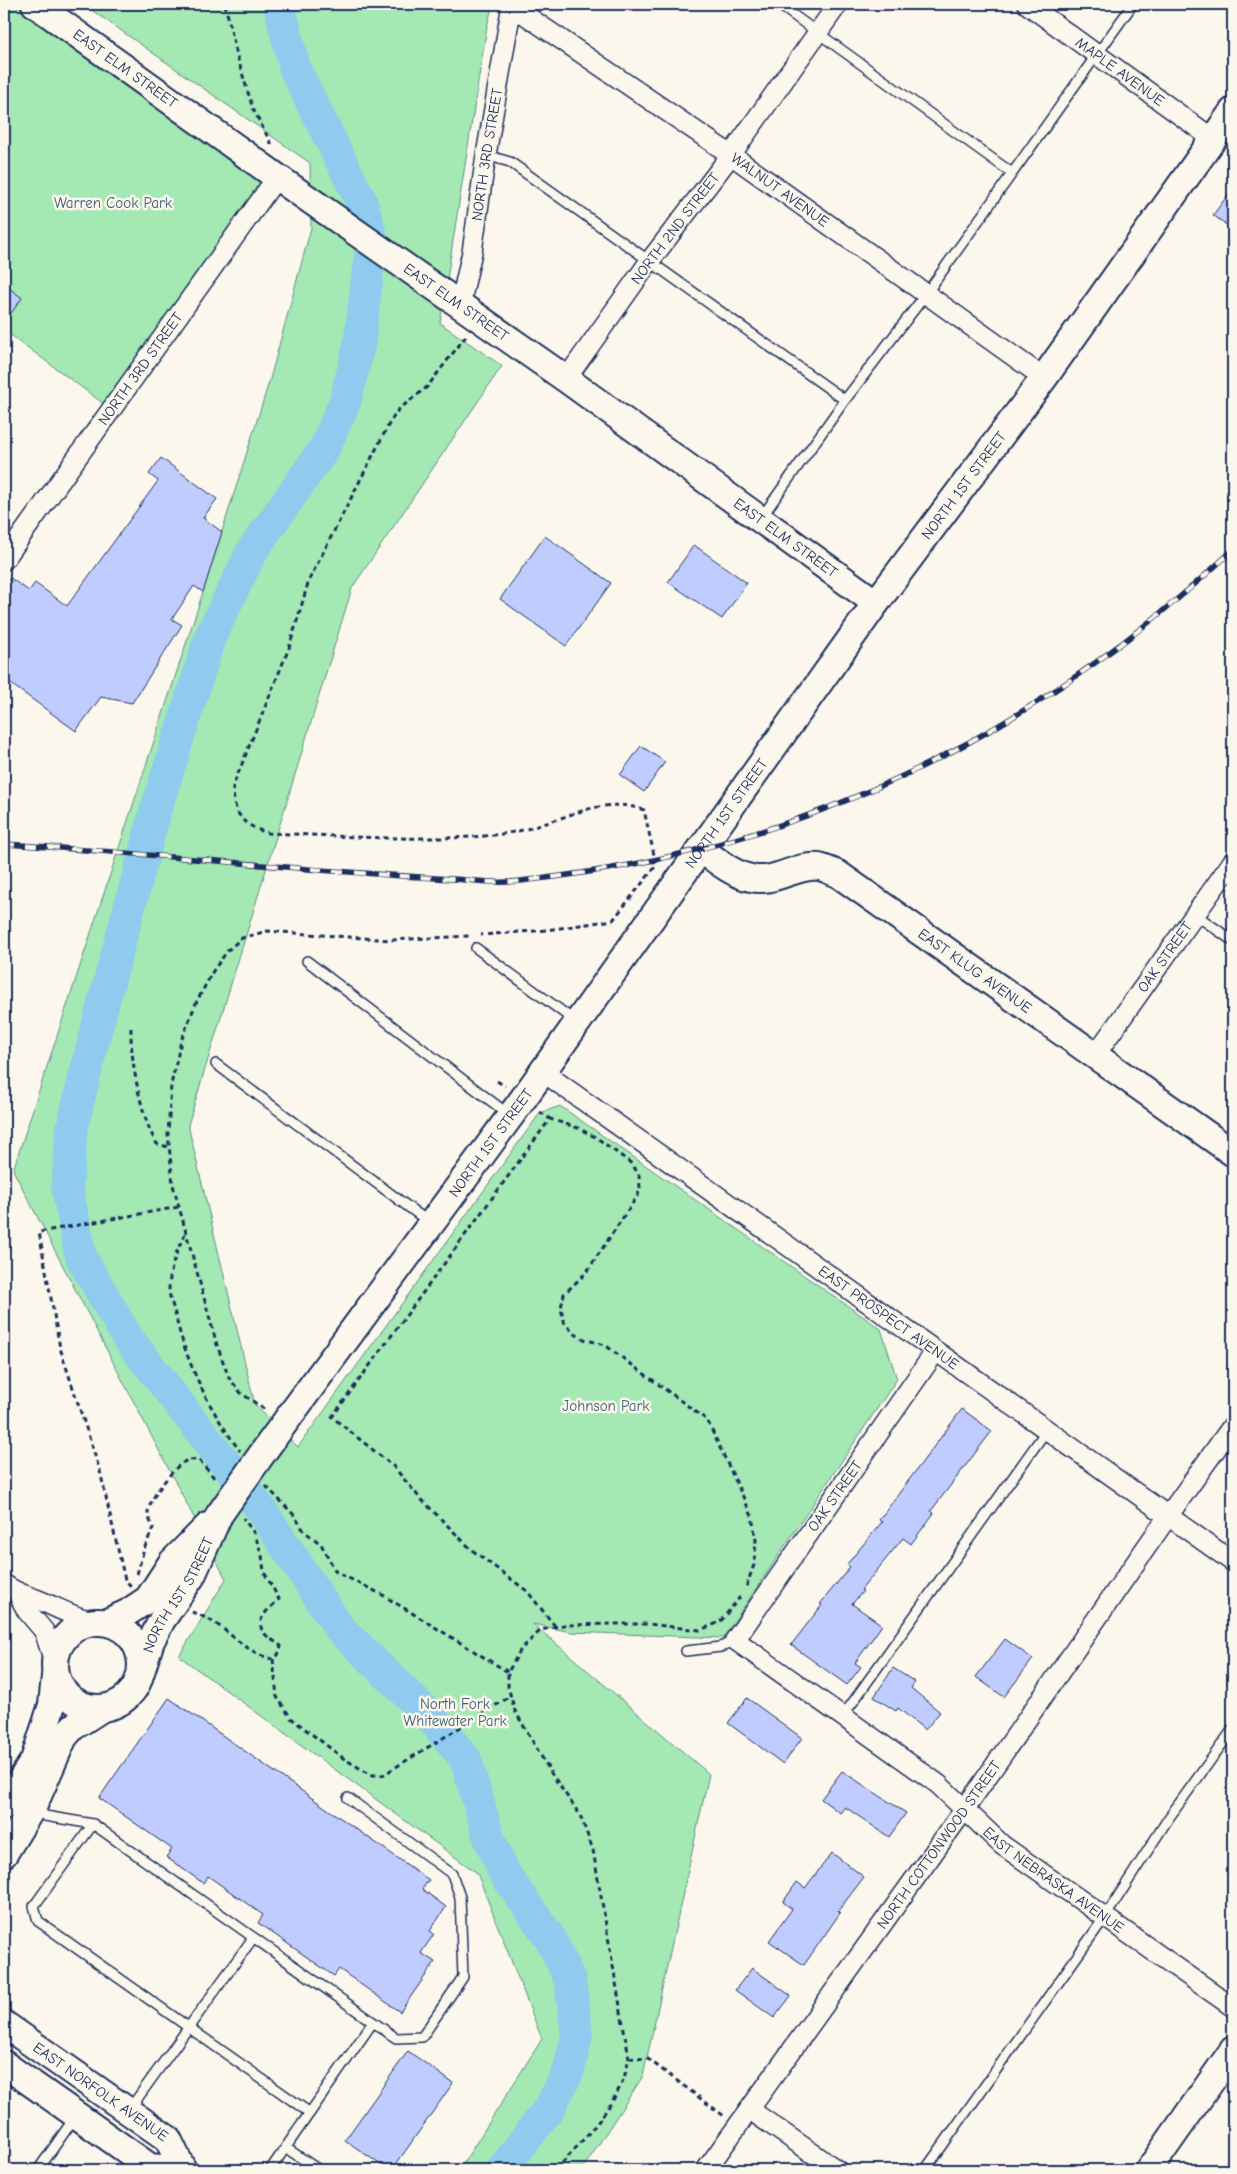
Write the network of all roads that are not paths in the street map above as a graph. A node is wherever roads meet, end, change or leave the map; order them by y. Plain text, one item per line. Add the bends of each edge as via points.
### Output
1 (35, 4) edge
2 (778, 4) edge
3 (838, 4) edge
4 (1027, 4) edge
5 (1133, 4) edge
6 (512, 5) edge
7 (818, 32) junction
8 (1097, 54) junction
9 (1233, 112) edge
10 (1214, 139) junction
11 (486, 155) junction
12 (731, 155) junction
13 (270, 172) junction
14 (1012, 173) junction
15 (649, 262) junction
16 (926, 294) junction
17 (469, 312) junction
18 (1044, 378) junction
19 (566, 379) junction
20 (845, 400) junction
21 (760, 519) junction
22 (4, 560) edge
23 (876, 603) junction
24 (701, 849) junction
25 (1233, 861) edge
26 (1196, 915) junction
27 (1233, 941) edge
28 (476, 948) dead end
29 (307, 961) dead end
30 (578, 1023) junction
31 (1096, 1054) junction
32 (216, 1064) dead end
33 (543, 1072) junction
34 (511, 1116) junction
35 (1233, 1153) edge
36 (432, 1225) junction
37 (935, 1352) junction
38 (1233, 1426) edge
39 (1046, 1431) junction
40 (219, 1515) junction
41 (1168, 1516) junction
42 (1233, 1562) edge
43 (11, 1589) edge
44 (100, 1622) junction
45 (735, 1640) junction
46 (686, 1650) dead end
47 (55, 1669) junction
48 (140, 1675) junction
49 (101, 1709) junction
50 (843, 1716) junction
51 (1233, 1729) edge
52 (348, 1798) dead end
53 (4, 1804) edge
54 (34, 1805) junction
55 (964, 1810) junction
56 (92, 1824) junction
57 (4, 1854) edge
58 (1105, 1917) junction
59 (253, 1938) junction
60 (1233, 2007) edge
61 (373, 2022) junction
62 (4, 2024) edge
63 (189, 2028) junction
64 (1233, 2050) edge
65 (4, 2064) edge
66 (129, 2110) junction
67 (750, 2110) junction
68 (310, 2113) junction
69 (76, 2115) junction
70 (286, 2148) junction
71 (38, 2170) edge
72 (270, 2170) edge
73 (319, 2170) edge
74 (706, 2170) edge
75 (838, 2170) edge
76 (925, 2170) edge
77 (1149, 2170) edge

1 - 13 main road, EAST ELM STREET
2 - 7 lane
3 - 7 street, NORTH 2ND STREET
4 - 8 street, MAPLE AVENUE
5 - 8 lane
6 - 11 street, NORTH 3RD STREET
6 - 12 street, WALNUT AVENUE
7 - 12 street, NORTH 2ND STREET
7 - 14 lane
8 - 10 street, MAPLE AVENUE
8 - 14 lane
9 - 10 main road, NORTH 1ST STREET
10 - 18 main road, NORTH 1ST STREET
11 - 15 lane via 510,162
11 - 17 street, NORTH 3RD STREET via 472,252
12 - 15 street, NORTH 2ND STREET
12 - 16 street, WALNUT AVENUE
13 - 17 main road, EAST ELM STREET
13 - 22 street, NORTH 3RD STREET
14 - 16 lane
15 - 19 street, NORTH 2ND STREET
15 - 20 lane
16 - 18 street, WALNUT AVENUE
16 - 20 lane
17 - 19 main road, EAST ELM STREET
18 - 23 main road, NORTH 1ST STREET
19 - 21 main road, EAST ELM STREET
20 - 21 lane
21 - 23 main road, EAST ELM STREET
23 - 24 main road, NORTH 1ST STREET
24 - 30 main road, NORTH 1ST STREET
24 - 31 main road, EAST KLUG AVENUE via 728,869 752,879 819,867 838,874
25 - 26 street, OAK STREET
26 - 27 lane
26 - 31 street, OAK STREET
28 - 30 lane
29 - 34 lane
30 - 33 main road, NORTH 1ST STREET
31 - 35 main road, EAST KLUG AVENUE
32 - 36 lane
33 - 34 main road, NORTH 1ST STREET
33 - 37 street, EAST PROSPECT AVENUE
34 - 36 main road, NORTH 1ST STREET
36 - 40 main road, NORTH 1ST STREET, bridge
37 - 39 street, EAST PROSPECT AVENUE
37 - 45 street, OAK STREET
38 - 41 street, NORTH COTTONWOOD STREET
39 - 41 street, EAST PROSPECT AVENUE
39 - 50 lane
40 - 44 main road, NORTH 1ST STREET via 172,1562 143,1604
40 - 48 main road, NORTH 1ST STREET via 192,1576 151,1641
41 - 42 street, EAST PROSPECT AVENUE
41 - 55 street, NORTH COTTONWOOD STREET
43 - 44 street via 75,1617
43 - 47 street via 44,1631
44 - 47 main road via 78,1626 66,1635 58,1647
44 - 48 main road via 120,1627 130,1636 138,1648
45 - 46 lane via 722,1647
45 - 50 street, EAST NEBRASKA AVENUE
47 - 49 main road via 62,1690 72,1700 86,1707
47 - 53 main road via 52,1705 34,1760
48 - 49 main road via 126,1698
49 - 54 main road via 83,1719 64,1737
50 - 55 street, EAST NEBRASKA AVENUE via 938,1784
51 - 58 lane via 1168,1819
52 - 61 lane via 452,1874 460,1897 463,1977 422,2037 396,2038
54 - 56 lane via 45,1816
54 - 57 main road
55 - 58 street, EAST NEBRASKA AVENUE via 1002,1845
55 - 67 street, NORTH COTTONWOOD STREET
56 - 59 lane
56 - 63 lane via 34,1906 38,1921
58 - 60 street, EAST NEBRASKA AVENUE
58 - 76 lane
59 - 61 lane
59 - 63 lane
61 - 68 lane
62 - 66 main road, EAST NORFOLK AVENUE
63 - 66 lane
63 - 68 lane
64 - 77 main road
65 - 69 main road, EAST NORFOLK AVENUE
66 - 69 main road, EAST NORFOLK AVENUE via 168,2139 183,2170 150,2167
67 - 74 street, NORTH COTTONWOOD STREET
67 - 75 street
68 - 70 lane
69 - 71 lane
70 - 72 lane
70 - 73 lane

